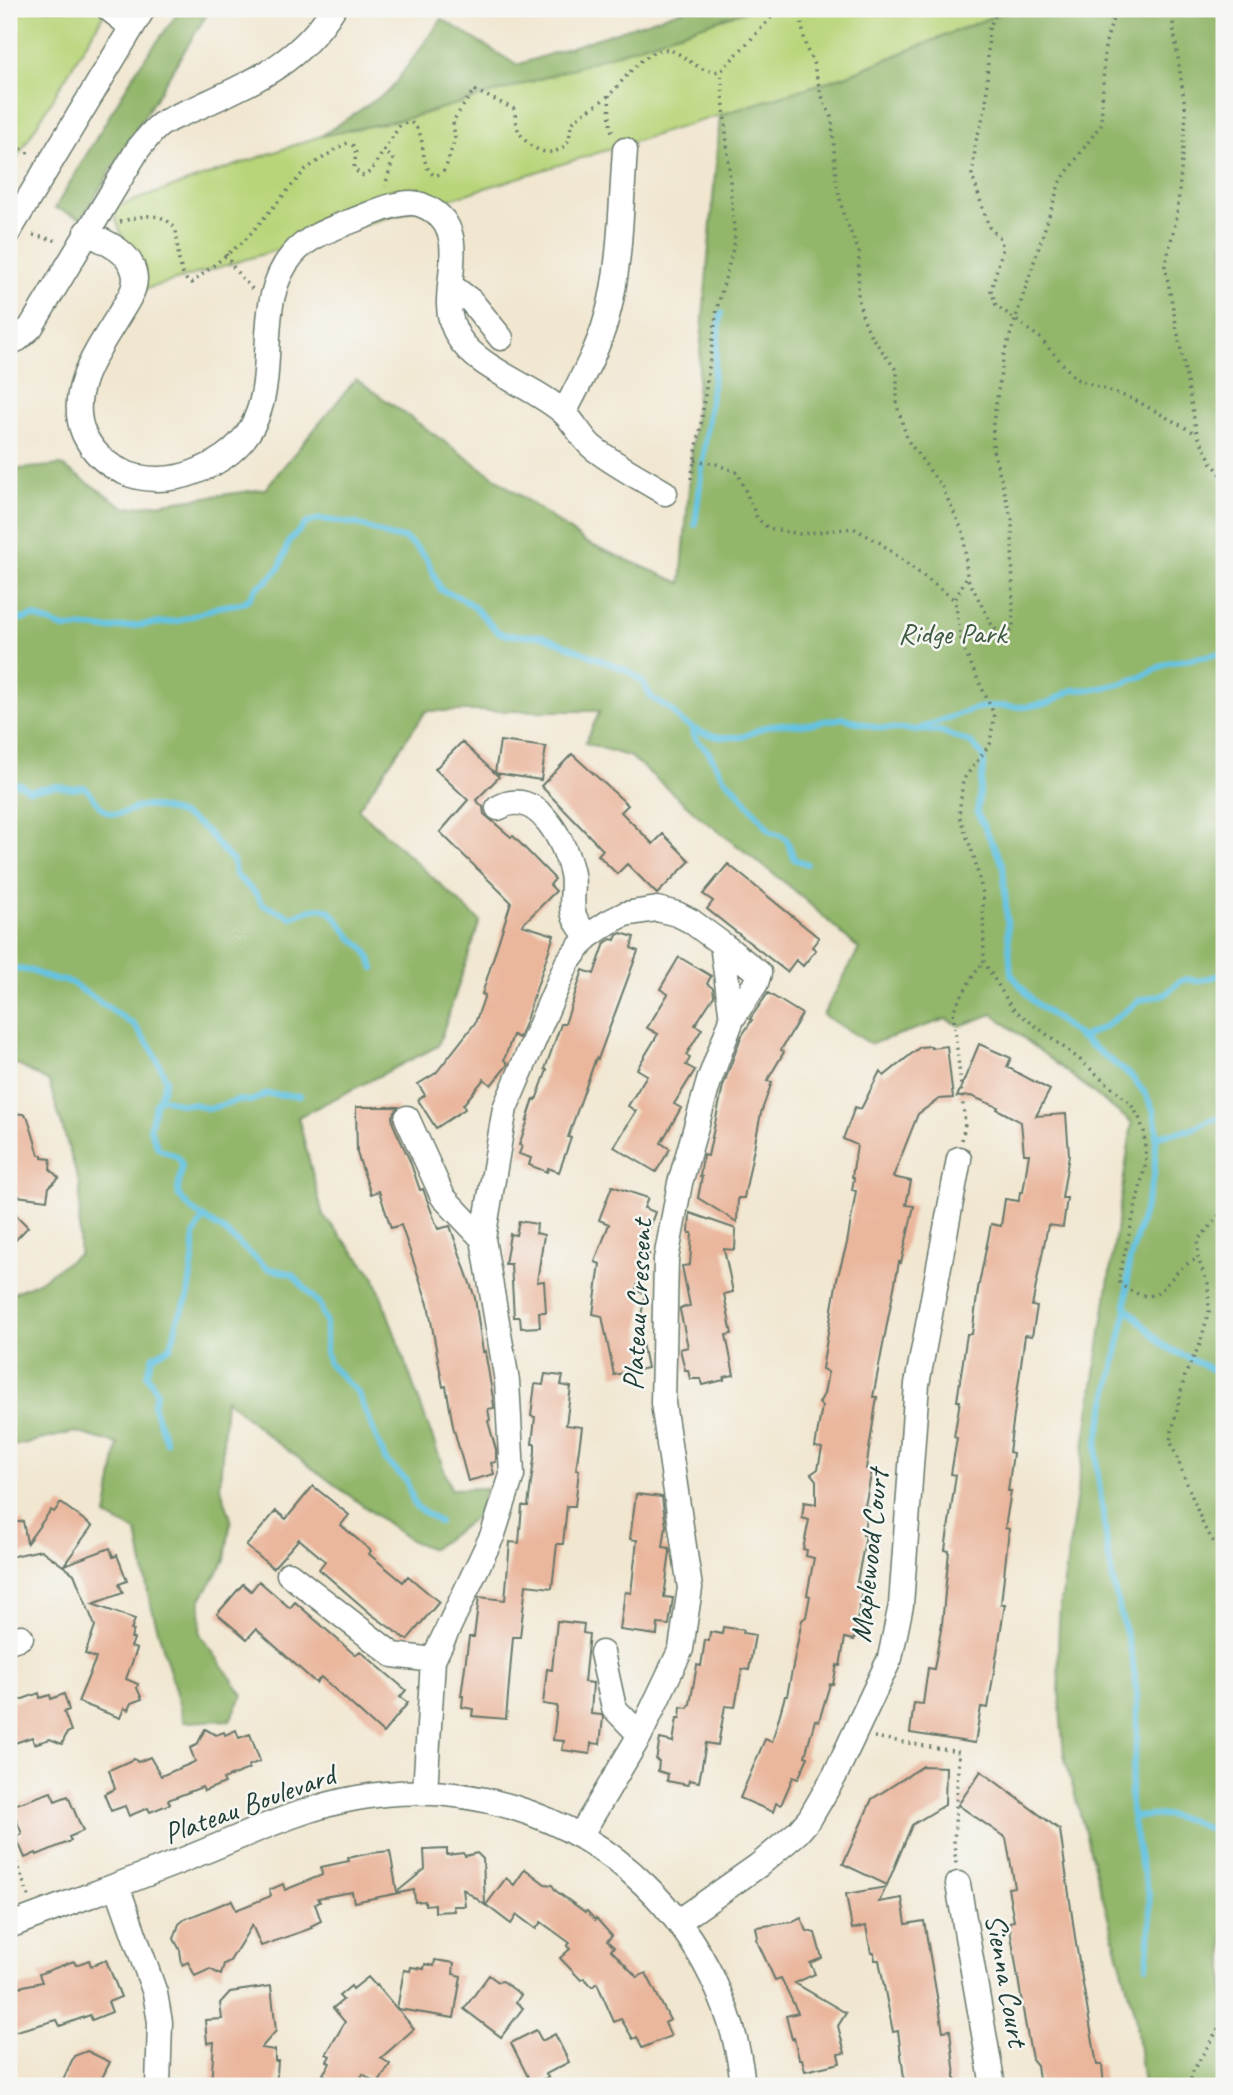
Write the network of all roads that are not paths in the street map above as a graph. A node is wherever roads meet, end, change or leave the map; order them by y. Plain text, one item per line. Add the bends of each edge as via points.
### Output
1 (110, 9) edge
2 (334, 9) edge
3 (138, 18) edge
4 (625, 150) road end
5 (9, 231) edge
6 (77, 238) junction
7 (450, 285) junction
8 (501, 338) dead end
9 (9, 343) edge
10 (564, 413) junction
11 (664, 493) dead end
12 (498, 808) dead end
13 (587, 937) junction
14 (722, 944) junction
15 (732, 1019) junction
16 (407, 1118) dead end
17 (959, 1159) road end
18 (483, 1239) junction
19 (289, 1574) dead end
20 (602, 1653) dead end
21 (433, 1660) junction
22 (640, 1735) junction
23 (425, 1792) junction
24 (580, 1836) junction
25 (958, 1884) road end
26 (117, 1886) junction
27 (678, 1923) junction
28 (9, 1926) edge
29 (158, 2086) edge
30 (743, 2086) edge
31 (993, 2086) edge

1 - 3 street
2 - 6 street via 303,48 282,65 161,125 138,149
3 - 5 street
4 - 10 street via 613,293 599,340
6 - 7 street via 121,251 135,273 131,295 83,380 81,424 89,444 106,462 146,478 193,473 218,461 253,424 263,400 273,298 286,264 311,239 391,208 421,205 445,223 452,242
6 - 9 street via 31,327
7 - 8 street via 471,301
7 - 10 street via 449,315 460,341
10 - 11 street via 591,446
12 - 13 street via 524,803 553,828 572,876 575,917
13 - 14 street via 625,914 657,909 691,921
13 - 18 street via 567,963 505,1108
14 - 15 street, Plateau Crescent
14 - 15 street via 760,973
15 - 22 street, Plateau Crescent via 680,1183 666,1259 663,1403 690,1588 681,1648
16 - 18 street via 443,1197
17 - 27 street, Maplewood Court via 916,1384 901,1605 890,1658 823,1797 798,1832
18 - 21 street via 507,1381 512,1475 493,1534
19 - 21 street via 393,1655
20 - 22 street via 614,1708
21 - 23 street
22 - 24 street, Plateau Crescent
23 - 24 street, Plateau Boulevard via 512,1807
23 - 26 street, Plateau Boulevard via 356,1798 318,1808
24 - 27 street, Plateau Boulevard via 632,1872
25 - 31 street, Sienna Court
26 - 28 street, Plateau Boulevard
26 - 29 street via 155,1993 160,2022
27 - 30 street, Plateau Boulevard via 698,1951 726,2008

